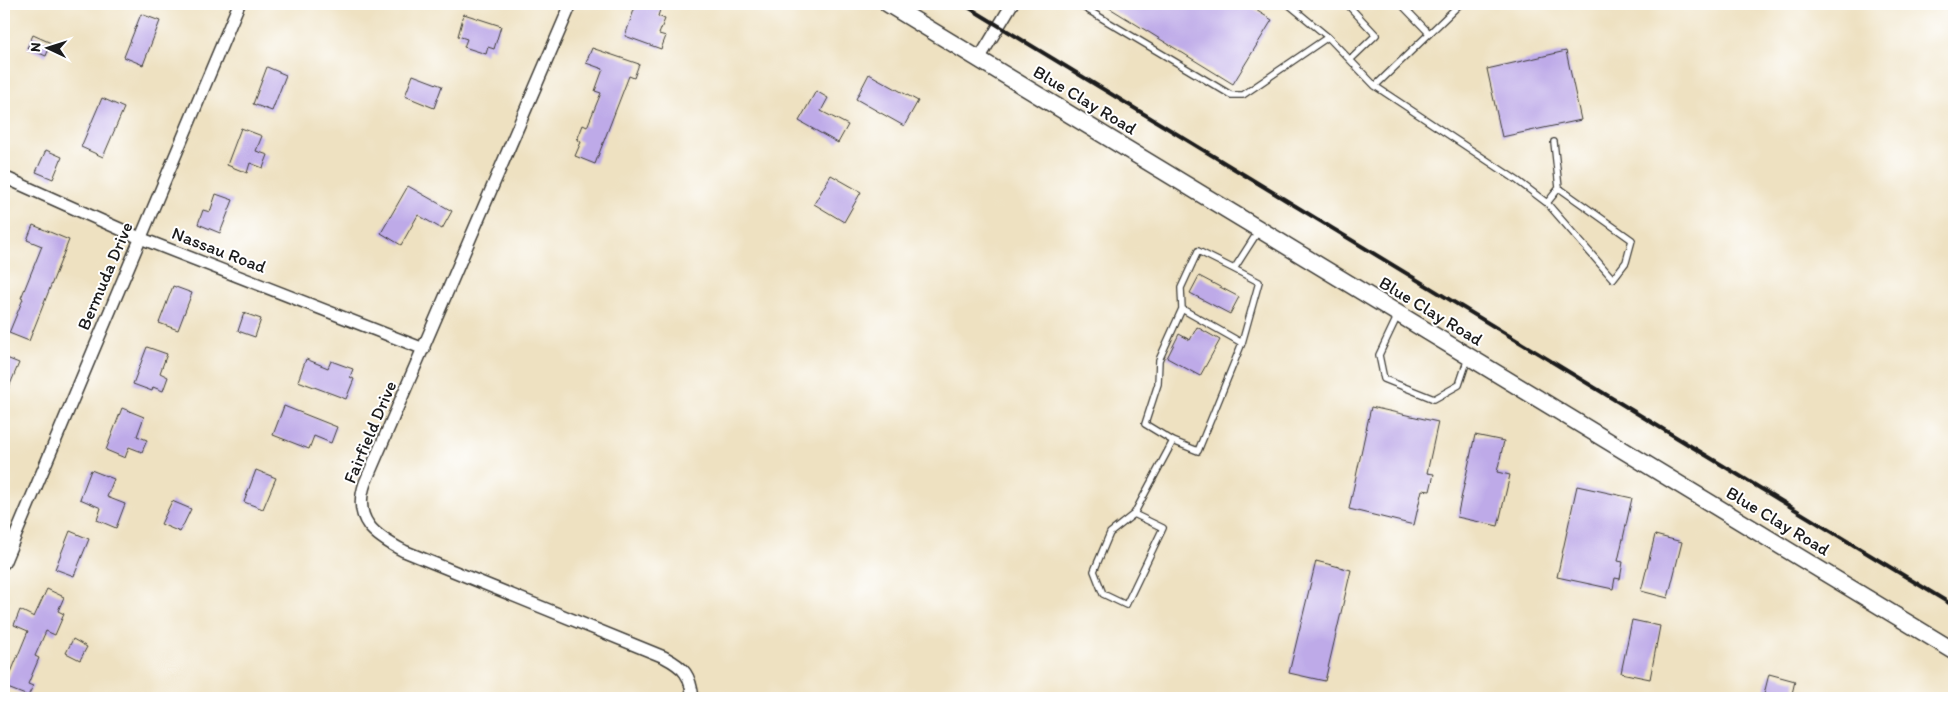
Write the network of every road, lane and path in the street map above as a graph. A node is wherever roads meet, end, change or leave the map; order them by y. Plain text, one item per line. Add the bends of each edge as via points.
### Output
1 (239, 4) edge
2 (571, 4) edge
3 (888, 4) edge
4 (1012, 4) edge
5 (1084, 4) edge
6 (1288, 4) edge
7 (1347, 4) edge
8 (1402, 4) edge
9 (1460, 4) edge
10 (1430, 33) junction
11 (1328, 37) junction
12 (979, 59) junction
13 (1350, 60) junction
14 (1375, 86) junction
15 (1554, 142) dead end
16 (4, 177) edge
17 (1559, 188) junction
18 (1547, 203) junction
19 (1259, 230) junction
20 (140, 238) junction
21 (1234, 269) junction
22 (1182, 309) junction
23 (1398, 315) junction
24 (1242, 343) junction
25 (424, 349) junction
26 (1468, 357) junction
27 (1173, 441) junction
28 (1134, 514) junction
29 (4, 562) edge
30 (1954, 651) edge
31 (693, 698) edge

1 - 20 street, Bermuda Drive
2 - 25 street, Fairfield Drive
3 - 12 street, Blue Clay Road
4 - 12 street
5 - 11 lane via 1231,95 1243,95
6 - 11 lane
7 - 13 lane via 1376,35
8 - 10 lane
9 - 10 lane
10 - 14 lane
11 - 13 lane
12 - 19 street, Blue Clay Road
13 - 14 lane
14 - 18 lane
15 - 17 lane
16 - 20 street, Nassau Road
17 - 18 lane
17 - 18 lane via 1632,240 1626,262 1613,279
19 - 21 lane
19 - 23 street, Blue Clay Road
20 - 25 street, Nassau Road
20 - 29 street, Bermuda Drive
21 - 22 lane via 1198,251 1181,288
21 - 24 lane via 1259,282
22 - 24 lane
22 - 27 lane via 1159,360 1158,384 1144,424
23 - 26 street, Blue Clay Road
23 - 26 lane via 1379,355 1384,379 1434,399 1459,385
24 - 27 lane via 1198,451
25 - 31 street, Fairfield Drive via 363,491 362,508 374,533 404,551 664,657 688,675
26 - 30 street, Blue Clay Road
27 - 28 lane
28 - 28 lane via 1110,533 1094,571 1103,594 1126,605 1163,528

